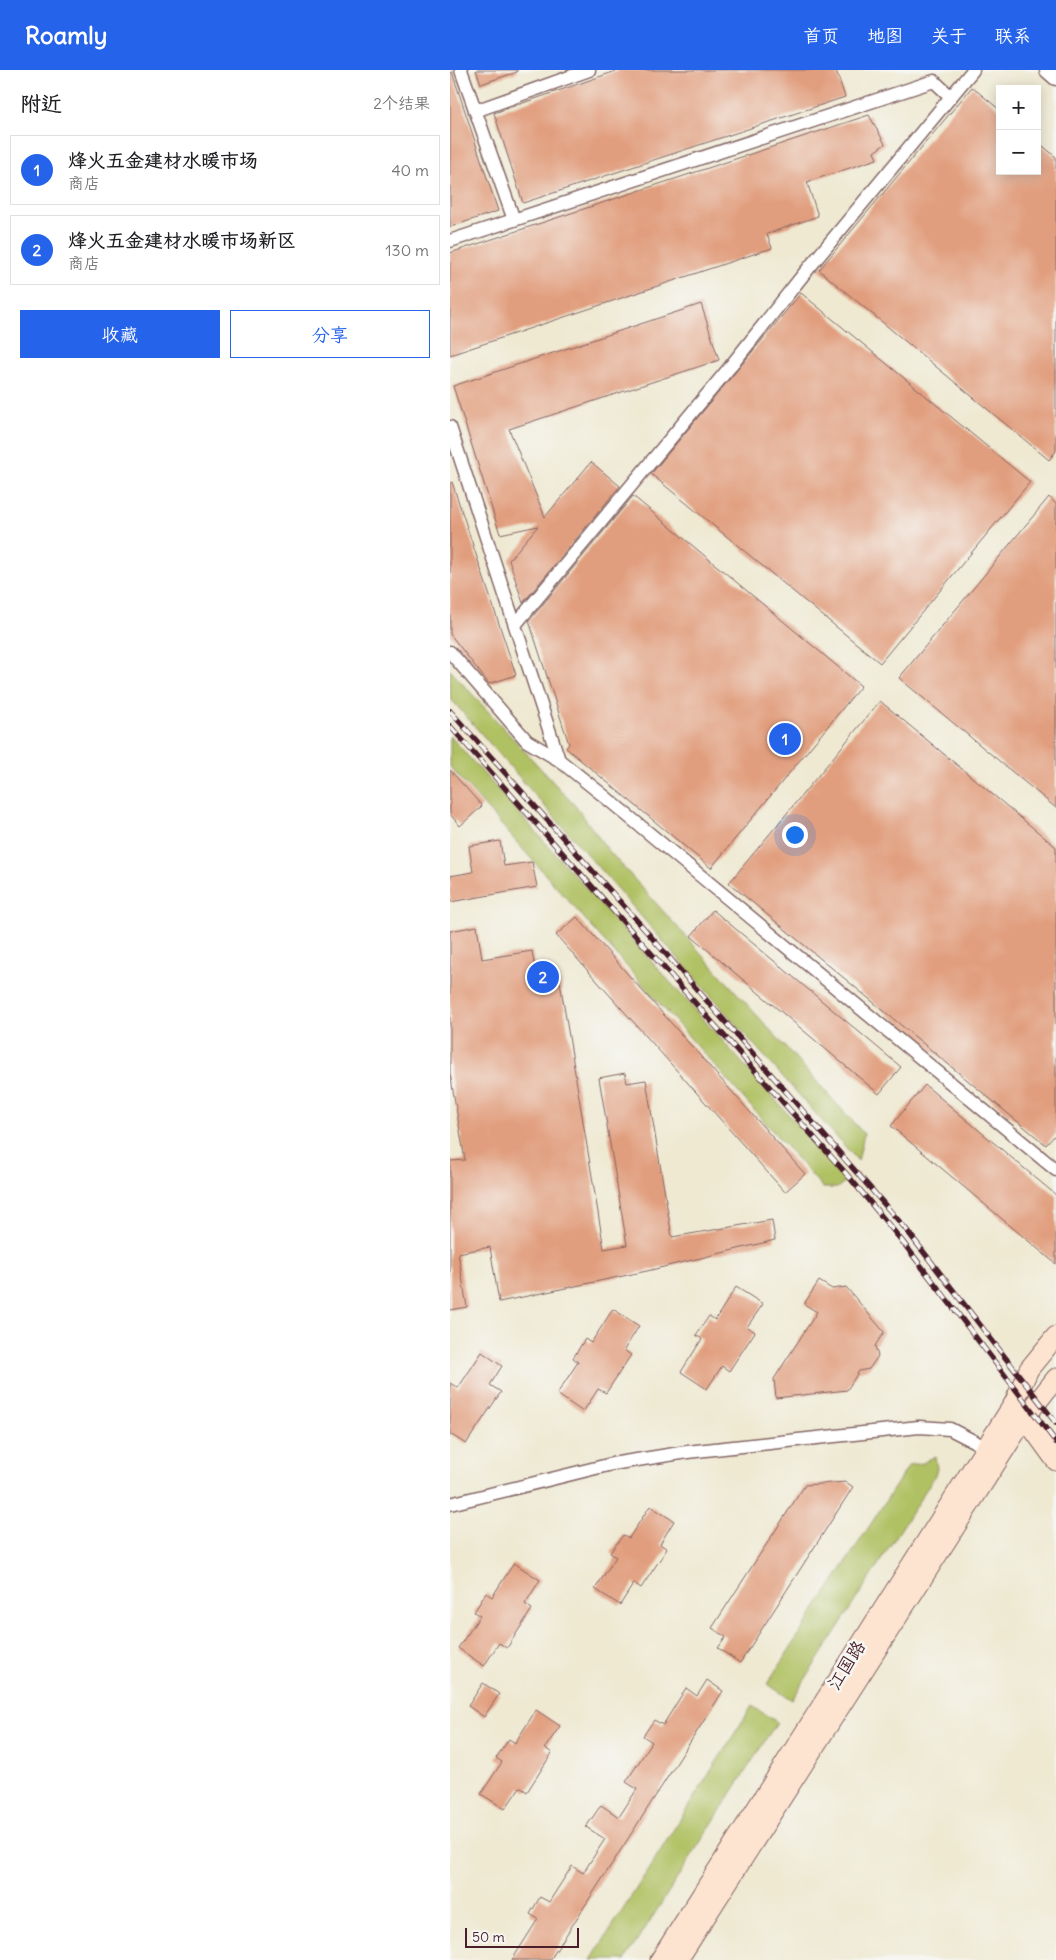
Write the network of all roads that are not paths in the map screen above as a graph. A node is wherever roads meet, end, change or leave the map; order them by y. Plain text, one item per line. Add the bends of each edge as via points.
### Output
1 (461, 70) edge
2 (589, 70) edge
3 (973, 70) edge
4 (1048, 70) edge
5 (1056, 77) edge
6 (951, 97) junction
7 (475, 111) junction
8 (514, 220) junction
9 (450, 241) edge
10 (450, 427) edge
11 (514, 625) junction
12 (450, 652) edge
13 (559, 760) junction
14 (1056, 1170) edge
15 (1056, 1336) edge
16 (1029, 1369) junction
17 (1053, 1389) edge
18 (1014, 1403) junction
19 (1024, 1419) junction
20 (985, 1447) junction
21 (1056, 1461) edge
22 (450, 1504) edge
23 (660, 1960) edge
24 (678, 1960) edge

1 - 7 street
2 - 7 street
3 - 6 street
4 - 5 street
6 - 8 street via 934,81
6 - 11 street via 730,368
7 - 8 street
8 - 9 street
10 - 11 street
11 - 13 street
12 - 13 street via 527,742
13 - 14 street
15 - 16 main road, 江国路
16 - 17 main road
16 - 18 main road, 江国路
17 - 19 main road, 江国路
18 - 19 main road
18 - 20 main road, 江国路
19 - 21 main road
19 - 24 main road, 江国路
20 - 22 street via 946,1428 909,1428 687,1452 612,1464
20 - 23 main road, 江国路

